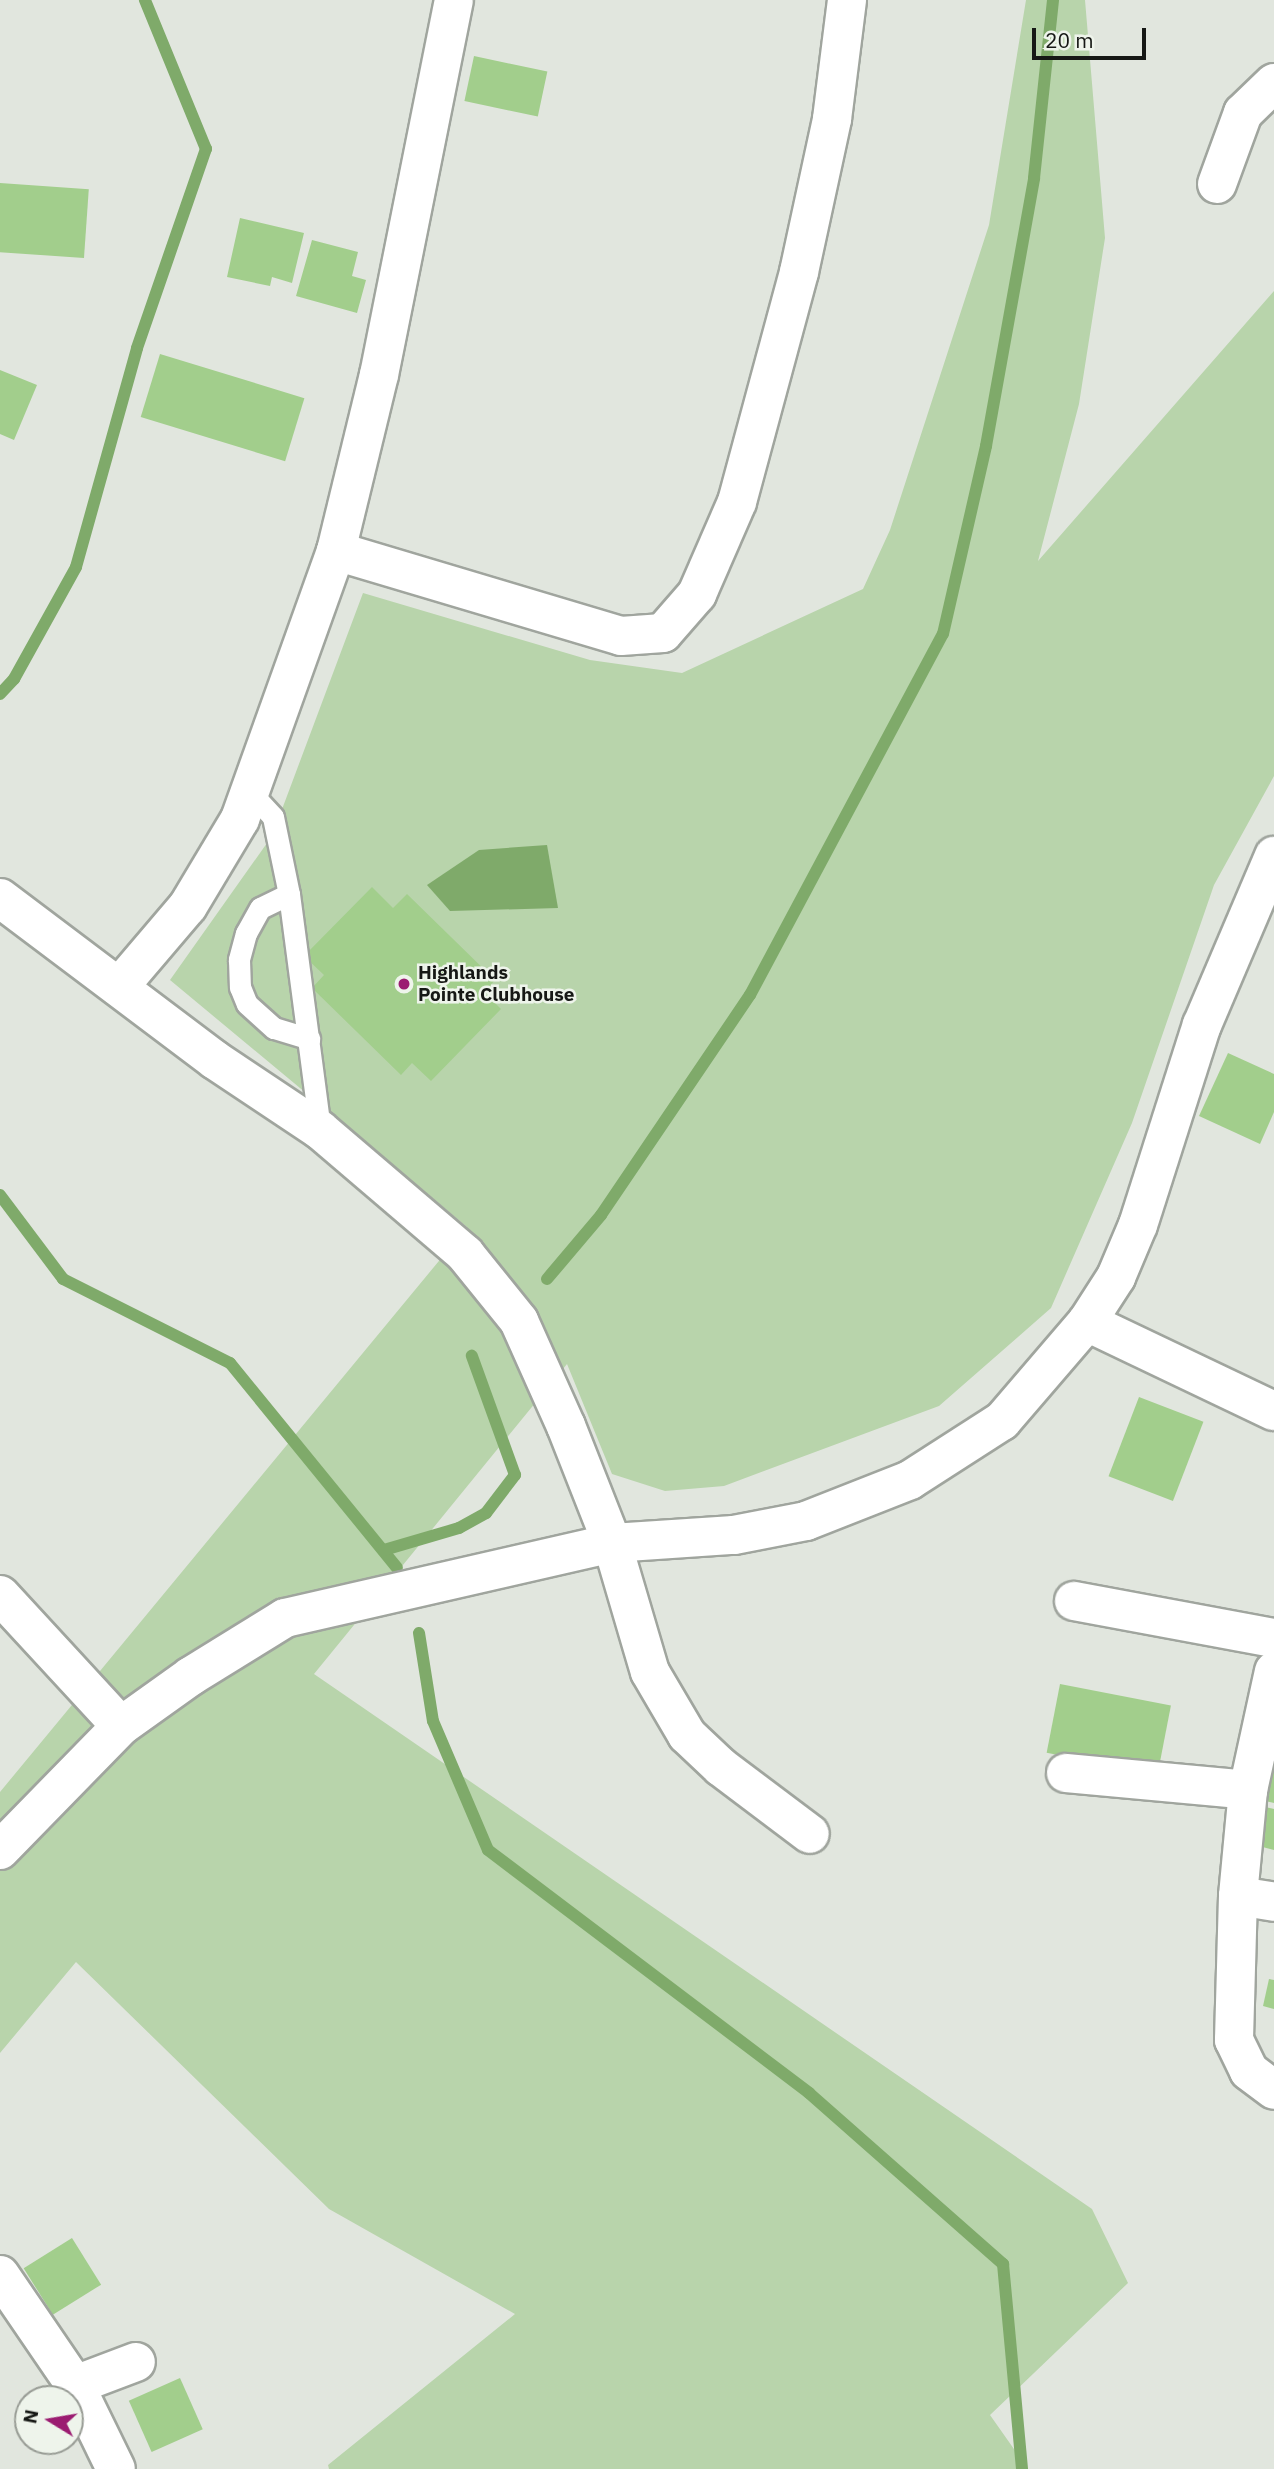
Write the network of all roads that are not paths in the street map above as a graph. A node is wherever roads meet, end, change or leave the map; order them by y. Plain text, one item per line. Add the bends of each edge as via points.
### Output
1 (454, 0) edge
2 (847, 0) edge
3 (1274, 83) edge
4 (1217, 184) dead end
5 (336, 551) junction
6 (249, 791) junction
7 (1274, 856) edge
8 (289, 894) junction
9 (0, 898) edge
10 (120, 987) junction
11 (309, 1039) junction
12 (320, 1130) junction
13 (1087, 1322) junction
14 (1274, 1411) edge
15 (612, 1543) junction
16 (0, 1595) edge
17 (1074, 1601) dead end
18 (1274, 1638) edge
19 (1274, 1671) edge
20 (121, 1726) junction
21 (1267, 1729) edge
22 (1066, 1773) dead end
23 (1248, 1790) junction
24 (810, 1834) dead end
25 (0, 1850) edge
26 (1256, 1899) edge
27 (1274, 2090) edge
28 (0, 2275) edge
29 (136, 2362) dead end
30 (75, 2385) joint
31 (84, 2403) edge
32 (116, 2469) edge

1 - 5 street via 379,374
2 - 5 street via 832,119 799,272 737,502 697,594 663,633 621,636
3 - 4 street via 1243,113
5 - 6 street
6 - 8 lane via 273,817
6 - 10 street via 240,819 188,906
7 - 13 street via 1202,1025 1138,1225 1116,1277
8 - 11 lane
8 - 11 lane via 260,908 246,933 239,960 240,987 247,1004 266,1023
9 - 10 street via 27,923
10 - 12 street via 215,1060
11 - 12 lane
12 - 15 street via 465,1254 519,1321
13 - 14 street
13 - 15 street via 1002,1421 910,1480 806,1521 734,1535
15 - 20 street via 285,1618
15 - 24 street via 650,1672 687,1735 721,1767
16 - 20 street
17 - 18 street
19 - 21 street
20 - 25 street
21 - 23 street
22 - 23 street
23 - 26 street
26 - 27 street via 1234,2040 1249,2071
28 - 30 street
29 - 30 street
31 - 32 street

